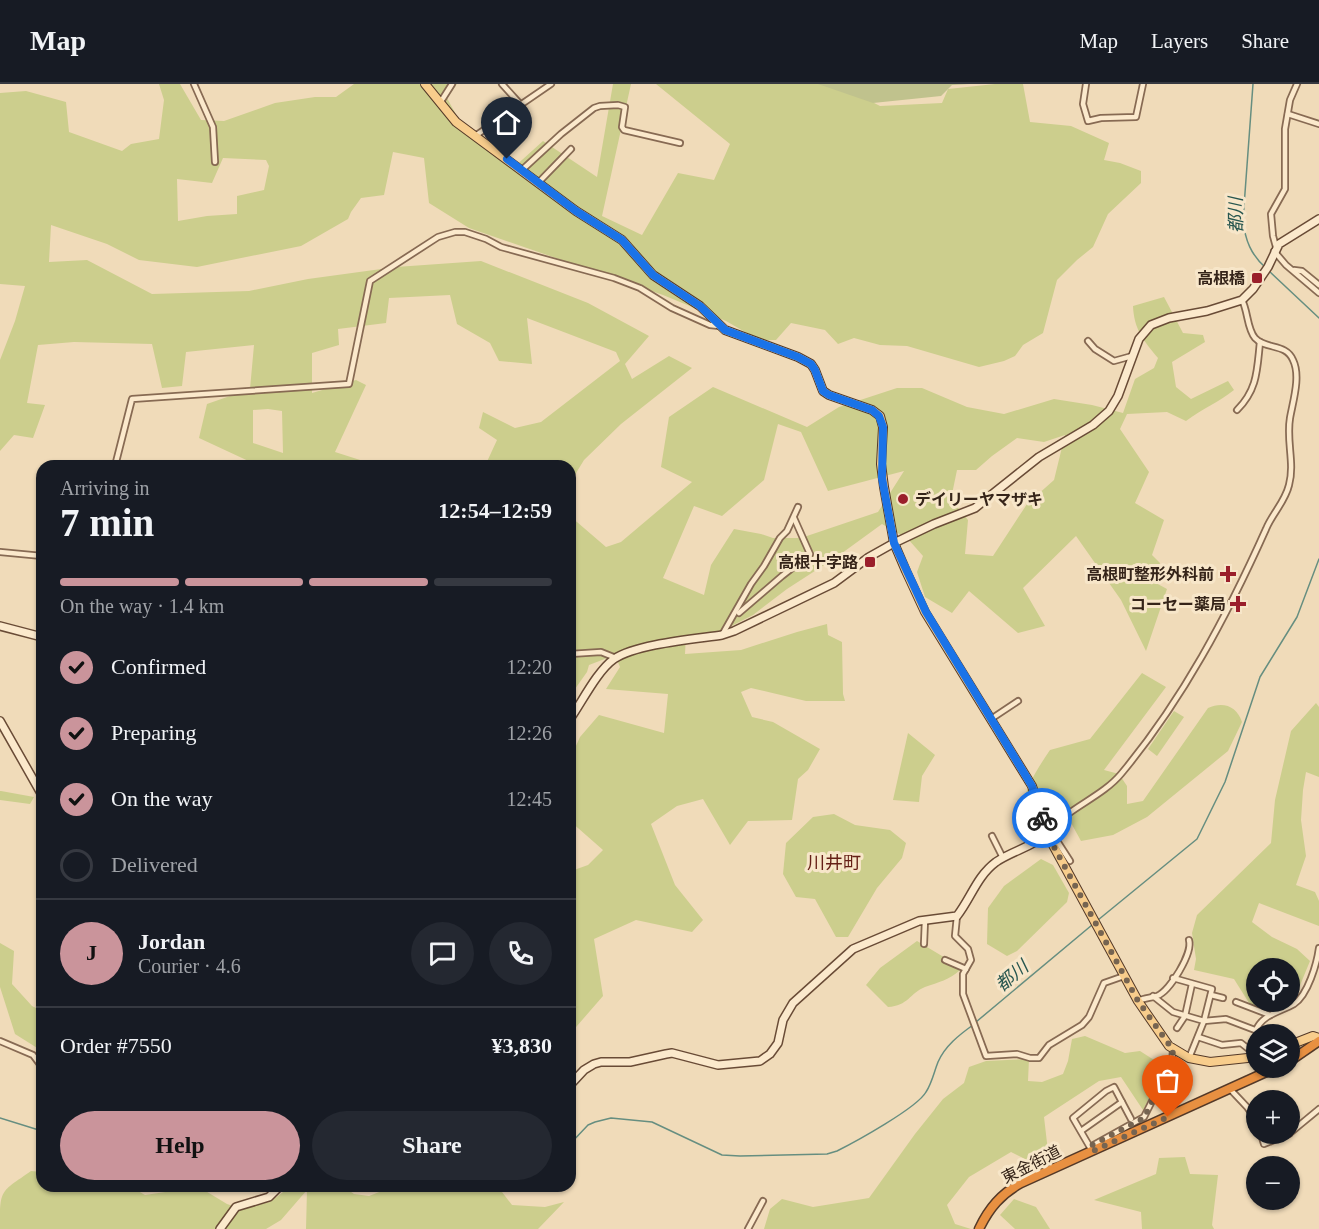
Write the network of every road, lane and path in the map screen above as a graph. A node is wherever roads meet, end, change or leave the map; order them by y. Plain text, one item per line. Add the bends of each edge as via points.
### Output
1 (194, 84) edge
2 (425, 84) edge
3 (452, 84) edge
4 (502, 84) edge
5 (551, 84) edge
6 (1086, 84) edge
7 (1143, 84) edge
8 (1297, 84) edge
9 (440, 103) junction
10 (521, 105) junction
11 (1288, 114) junction
12 (1319, 124) edge
13 (476, 136) junction
14 (680, 143) dead end
15 (571, 148) dead end
16 (215, 162) dead end
17 (522, 170) junction
18 (538, 183) junction
19 (1319, 219) edge
20 (1275, 249) junction
21 (1293, 270) junction
22 (1319, 285) edge
23 (1319, 293) edge
24 (1242, 300) junction
25 (719, 326) junction
26 (1088, 341) dead end
27 (1260, 342) junction
28 (1132, 356) junction
29 (1237, 410) dead end
30 (117, 460) edge
31 (798, 507) dead end
32 (794, 518) junction
33 (894, 543) junction
34 (0, 552) edge
35 (36, 555) edge
36 (739, 613) dead end
37 (0, 626) edge
38 (722, 635) junction
39 (36, 636) edge
40 (576, 654) edge
41 (616, 658) junction
42 (1018, 701) dead end
43 (576, 710) edge
44 (991, 719) junction
45 (0, 721) edge
46 (36, 784) edge
47 (1049, 832) junction
48 (992, 836) dead end
49 (1003, 858) junction
50 (1070, 861) dead end
51 (957, 916) junction
52 (925, 920) junction
53 (1189, 940) dead end
54 (924, 944) dead end
55 (1319, 948) edge
56 (945, 960) dead end
57 (966, 969) junction
58 (1124, 976) junction
59 (1173, 978) junction
60 (1192, 984) junction
61 (1210, 995) junction
62 (1153, 996) junction
63 (1223, 998) dead end
64 (1138, 1001) junction
65 (1236, 1002) dead end
66 (1270, 1015) junction
67 (1185, 1016) junction
68 (1204, 1022) junction
69 (1259, 1024) edge
70 (1246, 1026) edge
71 (1177, 1028) dead end
72 (1198, 1037) junction
73 (1319, 1040) edge
74 (0, 1041) edge
75 (1300, 1041) edge
76 (1246, 1047) edge
77 (1173, 1050) junction
78 (1300, 1054) edge
79 (1189, 1058) junction
80 (1246, 1058) edge
81 (36, 1059) edge
82 (1254, 1078) edge
83 (576, 1079) edge
84 (1230, 1089) junction
85 (1122, 1102) junction
86 (1246, 1106) edge
87 (1319, 1109) edge
88 (1131, 1119) dead end
89 (1300, 1125) edge
90 (1081, 1131) junction
91 (1092, 1149) junction
92 (274, 1192) edge
93 (763, 1201) dead end
94 (220, 1229) edge
95 (748, 1229) edge
96 (979, 1229) edge

1 - 16 street via 213,127
2 - 9 main road
3 - 9 street
4 - 10 street
5 - 10 street
6 - 7 street via 1083,104 1088,120 1136,117
8 - 11 street
9 - 13 main road via 456,122
10 - 13 street
11 - 12 street
11 - 20 street via 1285,189 1271,214
13 - 17 main road
14 - 17 street via 624,130 624,106 598,106
15 - 18 street
17 - 18 main road
18 - 25 main road via 622,240 653,275 700,306
19 - 20 street via 1281,241
20 - 21 street
20 - 24 street via 1268,267
21 - 22 street via 1302,271
21 - 23 street
24 - 27 street via 1253,336
24 - 28 street via 1151,325
25 - 30 street via 687,315 614,278 501,247 472,233 455,232 438,237 370,281 349,384 132,399
25 - 33 main road via 805,360 815,370 823,391 879,416 883,427 882,478
26 - 28 street via 1114,361
27 - 29 street via 1252,392
27 - 47 street via 1285,350 1296,367 1288,436 1292,462 1286,494 1270,519 1227,614 1158,725 1113,783
28 - 33 street via 1118,396 1093,425 1039,458 975,508
31 - 32 street
32 - 36 street via 810,554
32 - 38 street
33 - 38 street via 834,583
33 - 44 main road via 926,612
34 - 35 street
37 - 39 street
38 - 41 street via 631,651
40 - 41 street via 601,652
41 - 43 street
42 - 44 street
44 - 47 main road via 1032,786
45 - 46 street
47 - 49 street
47 - 50 street
47 - 58 main road
48 - 49 street
49 - 51 street via 981,877
51 - 52 street
51 - 57 street via 955,936 970,952 971,963
52 - 54 street
52 - 83 street via 853,949 793,1003 783,1020 778,1043 766,1058 753,1063 718,1065 672,1053 630,1062 601,1062 588,1066
53 - 59 street via 1188,956
55 - 66 street via 1300,998
56 - 57 street
57 - 58 street via 961,980 963,994 986,1056 1017,1054 1034,1059 1082,1025 1107,981
58 - 64 main road
59 - 60 street
59 - 62 street
60 - 61 street via 1212,989
60 - 67 street
61 - 63 street
61 - 68 street
62 - 64 street
62 - 67 street
64 - 77 main road
65 - 66 street
66 - 69 street
67 - 68 street
67 - 71 street
68 - 70 street via 1226,1019
68 - 72 street
72 - 76 street
72 - 79 street
73 - 75 main road via 1313,1036
73 - 78 highway
74 - 81 street
77 - 79 main road
77 - 91 street via 1172,1061 1144,1118
79 - 80 main road via 1210,1062
82 - 84 highway, 東金街道
84 - 86 street
84 - 91 highway, 東金街道
85 - 88 street
85 - 90 street
85 - 90 street via 1114,1087 1106,1091 1073,1118
87 - 89 street
90 - 91 street
91 - 96 highway, 東金街道 via 1006,1192 992,1205
92 - 94 street via 236,1207
93 - 95 street

